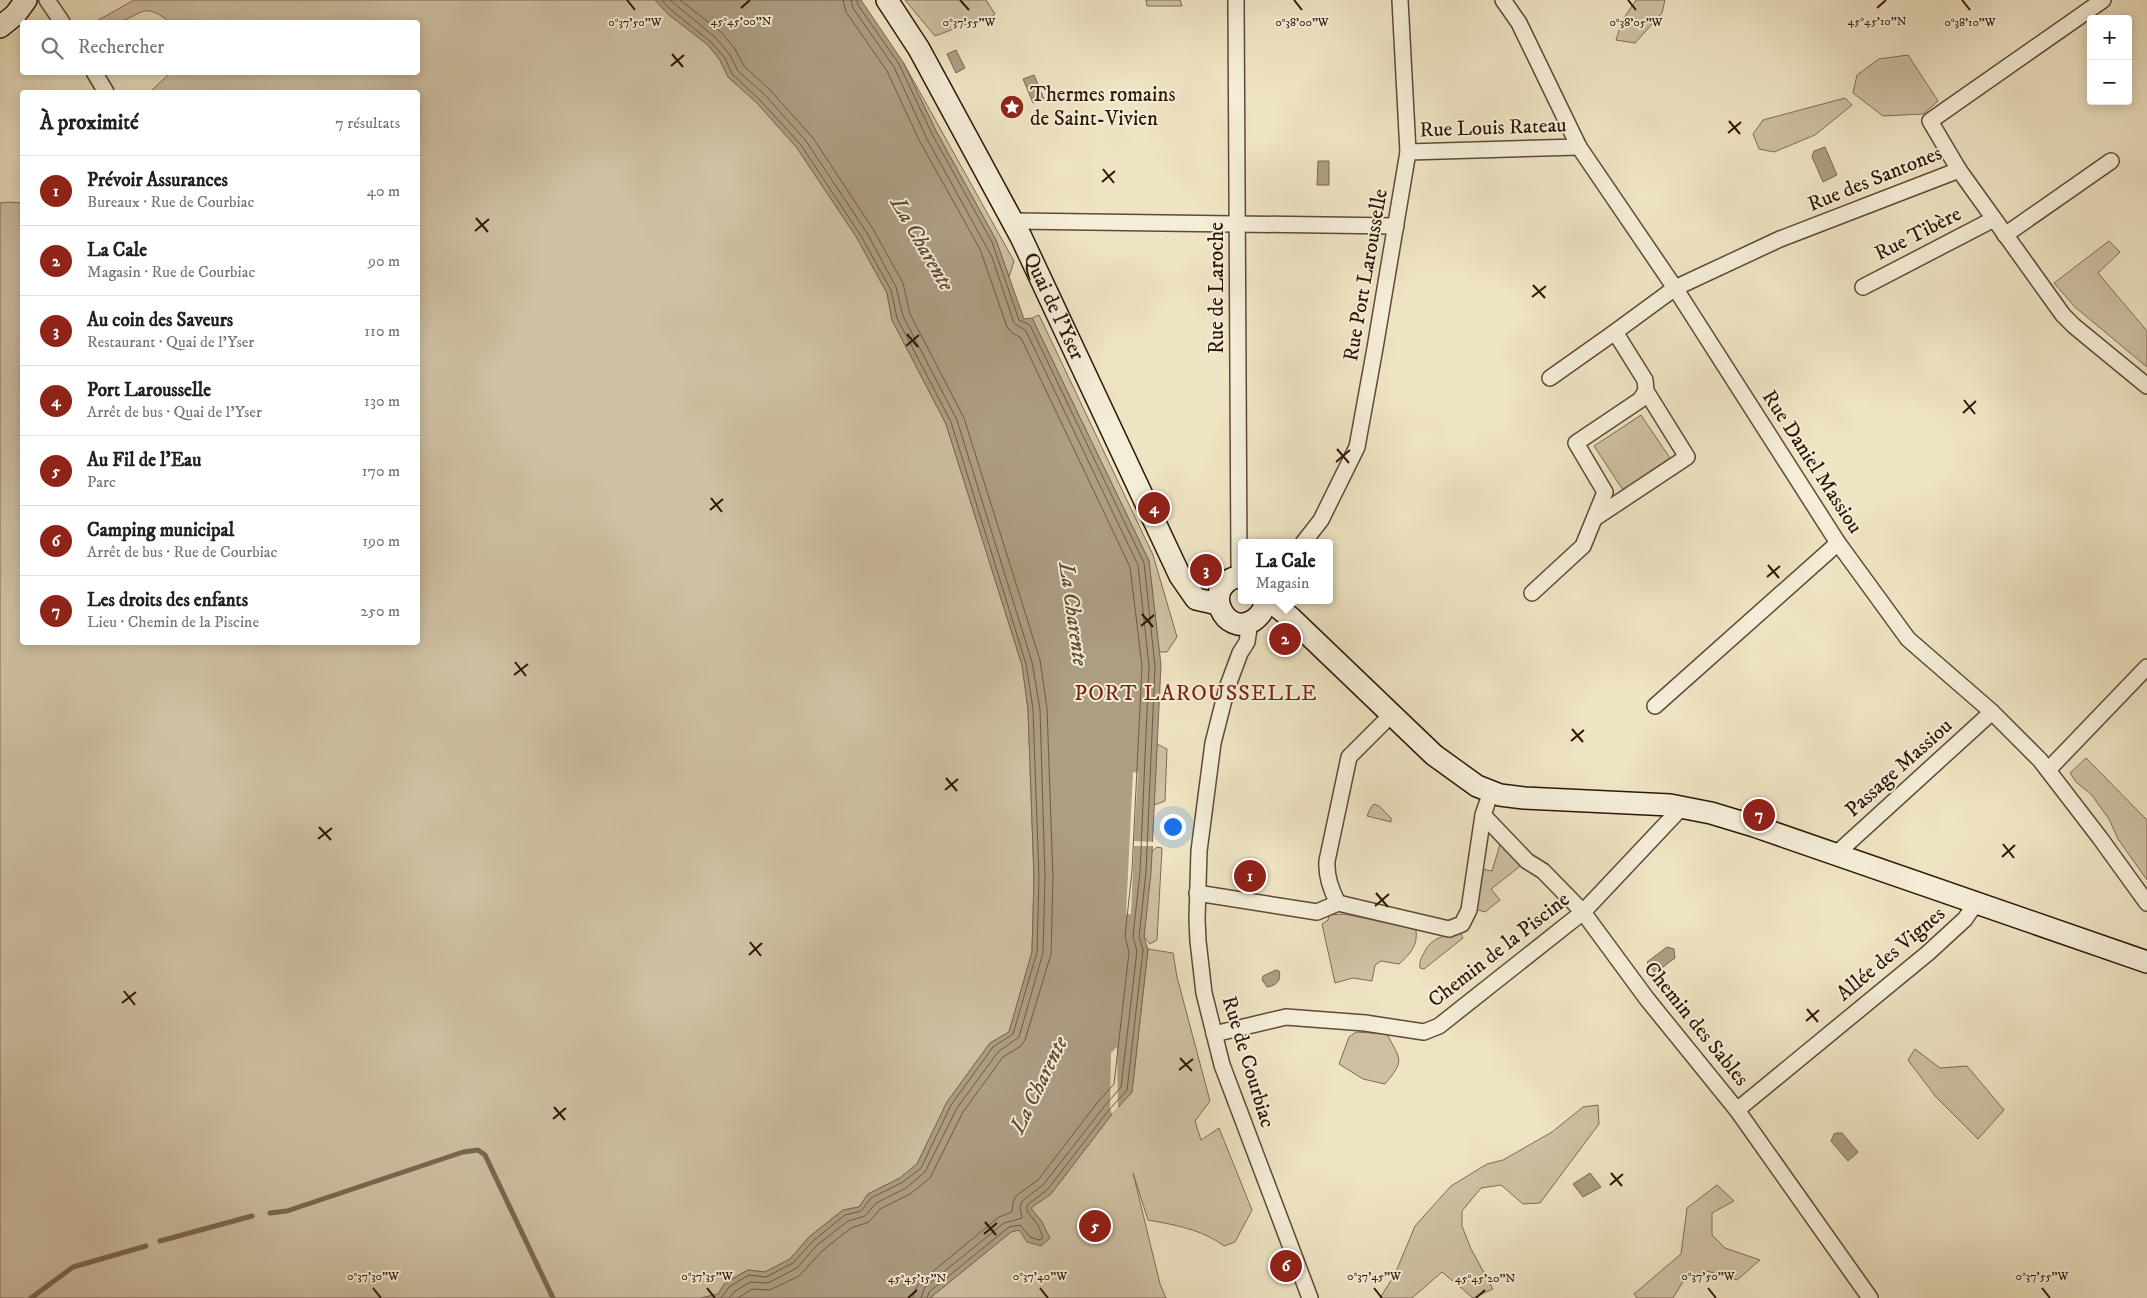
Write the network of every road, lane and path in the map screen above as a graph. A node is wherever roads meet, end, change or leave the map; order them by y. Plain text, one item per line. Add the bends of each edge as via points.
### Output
1 (26, 0) edge
2 (47, 0) edge
3 (887, 0) edge
4 (1236, 0) edge
5 (1400, 0) edge
6 (1503, 0) edge
7 (2102, 0) edge
8 (61, 20) edge
9 (0, 27) edge
10 (96, 75) edge
11 (105, 90) edge
12 (1579, 147) junction
13 (1408, 152) junction
14 (2111, 162) dead end
15 (1959, 170) junction
16 (1994, 219) junction
17 (1012, 221) junction
18 (1238, 224) junction
19 (1396, 226) junction
20 (2005, 235) junction
21 (1862, 287) dead end
22 (1675, 288) junction
23 (1615, 332) junction
24 (1550, 378) dead end
25 (2147, 386) edge
26 (1646, 391) junction
27 (1595, 518) junction
28 (1239, 539) edge
29 (1306, 539) edge
30 (1838, 543) junction
31 (1238, 577) edge
32 (1532, 594) dead end
33 (1218, 604) junction
34 (1264, 604) edge
35 (1272, 604) edge
36 (1240, 622) junction
37 (2147, 667) edge
38 (1654, 706) dead end
39 (1992, 712) junction
40 (1391, 715) junction
41 (2048, 770) junction
42 (1490, 792) junction
43 (1682, 807) junction
44 (1483, 815) junction
45 (1835, 855) junction
46 (1197, 893) junction
47 (1338, 903) junction
48 (1976, 903) junction
49 (2147, 903) edge
50 (1583, 912) junction
51 (2147, 962) edge
52 (1214, 1034) junction
53 (1737, 1110) junction
54 (1310, 1298) edge
55 (1870, 1298) edge

1 - 9 street
2 - 8 street
3 - 17 street, Quai de l'Yser via 919,49
4 - 18 street, Rue de Laroche
5 - 13 street, Rue Port Larousselle
6 - 12 street, Rue Daniel Massiou via 1519,23
7 - 15 street, Rue des Santones via 1930,121
10 - 11 street
12 - 13 street, Rue Louis Rateau
12 - 22 street, Rue Daniel Massiou
13 - 19 street, Rue Port Larousselle
14 - 20 street
15 - 16 street
15 - 22 street, Rue des Santones via 1780,239
16 - 20 street
16 - 21 street, Rue Tibère
17 - 18 street
17 - 33 street, Quai de l'Yser via 1180,576 1196,599
18 - 19 street
18 - 28 street, Rue de Laroche
19 - 29 street, Rue Port Larousselle via 1357,447 1321,520
20 - 25 street via 2063,315
22 - 23 street, Rue des Santones
22 - 30 street, Rue Daniel Massiou
23 - 24 street, Rue des Santones
23 - 26 street via 1645,380
26 - 27 street via 1640,400 1576,443 1605,492
26 - 27 street via 1687,457
27 - 32 street via 1583,546
30 - 38 street
30 - 39 street, Rue Daniel Massiou via 1908,639
31 - 33 street via 1221,588
33 - 36 street via 1225,617
34 - 36 street via 1260,615
35 - 40 street via 1282,609
36 - 46 street, Rue de Courbiac via 1237,634 1240,653 1222,704 1214,743 1199,851
37 - 41 street
39 - 41 street, Rue Daniel Massiou
39 - 45 street, Passage Massiou
40 - 42 street via 1453,771
40 - 47 street via 1349,757 1326,871
41 - 49 street, Rue Daniel Massiou
42 - 43 street via 1524,798
42 - 44 street
43 - 45 street via 1749,825
43 - 50 street, Chemin de la Piscine
44 - 47 street via 1469,910 1462,924 1449,929
44 - 50 street, Chemin des Sables
45 - 48 street
46 - 47 street via 1317,912
46 - 52 street, Rue de Courbiac via 1204,993
48 - 51 street
48 - 53 street, Allée des Vignes via 1965,919 1928,953
50 - 52 street, Chemin de la Piscine via 1439,1026 1424,1032 1286,1017
50 - 53 street, Chemin des Sables via 1647,999
52 - 54 street, Rue de Courbiac via 1231,1092
53 - 55 street, Chemin des Sables

